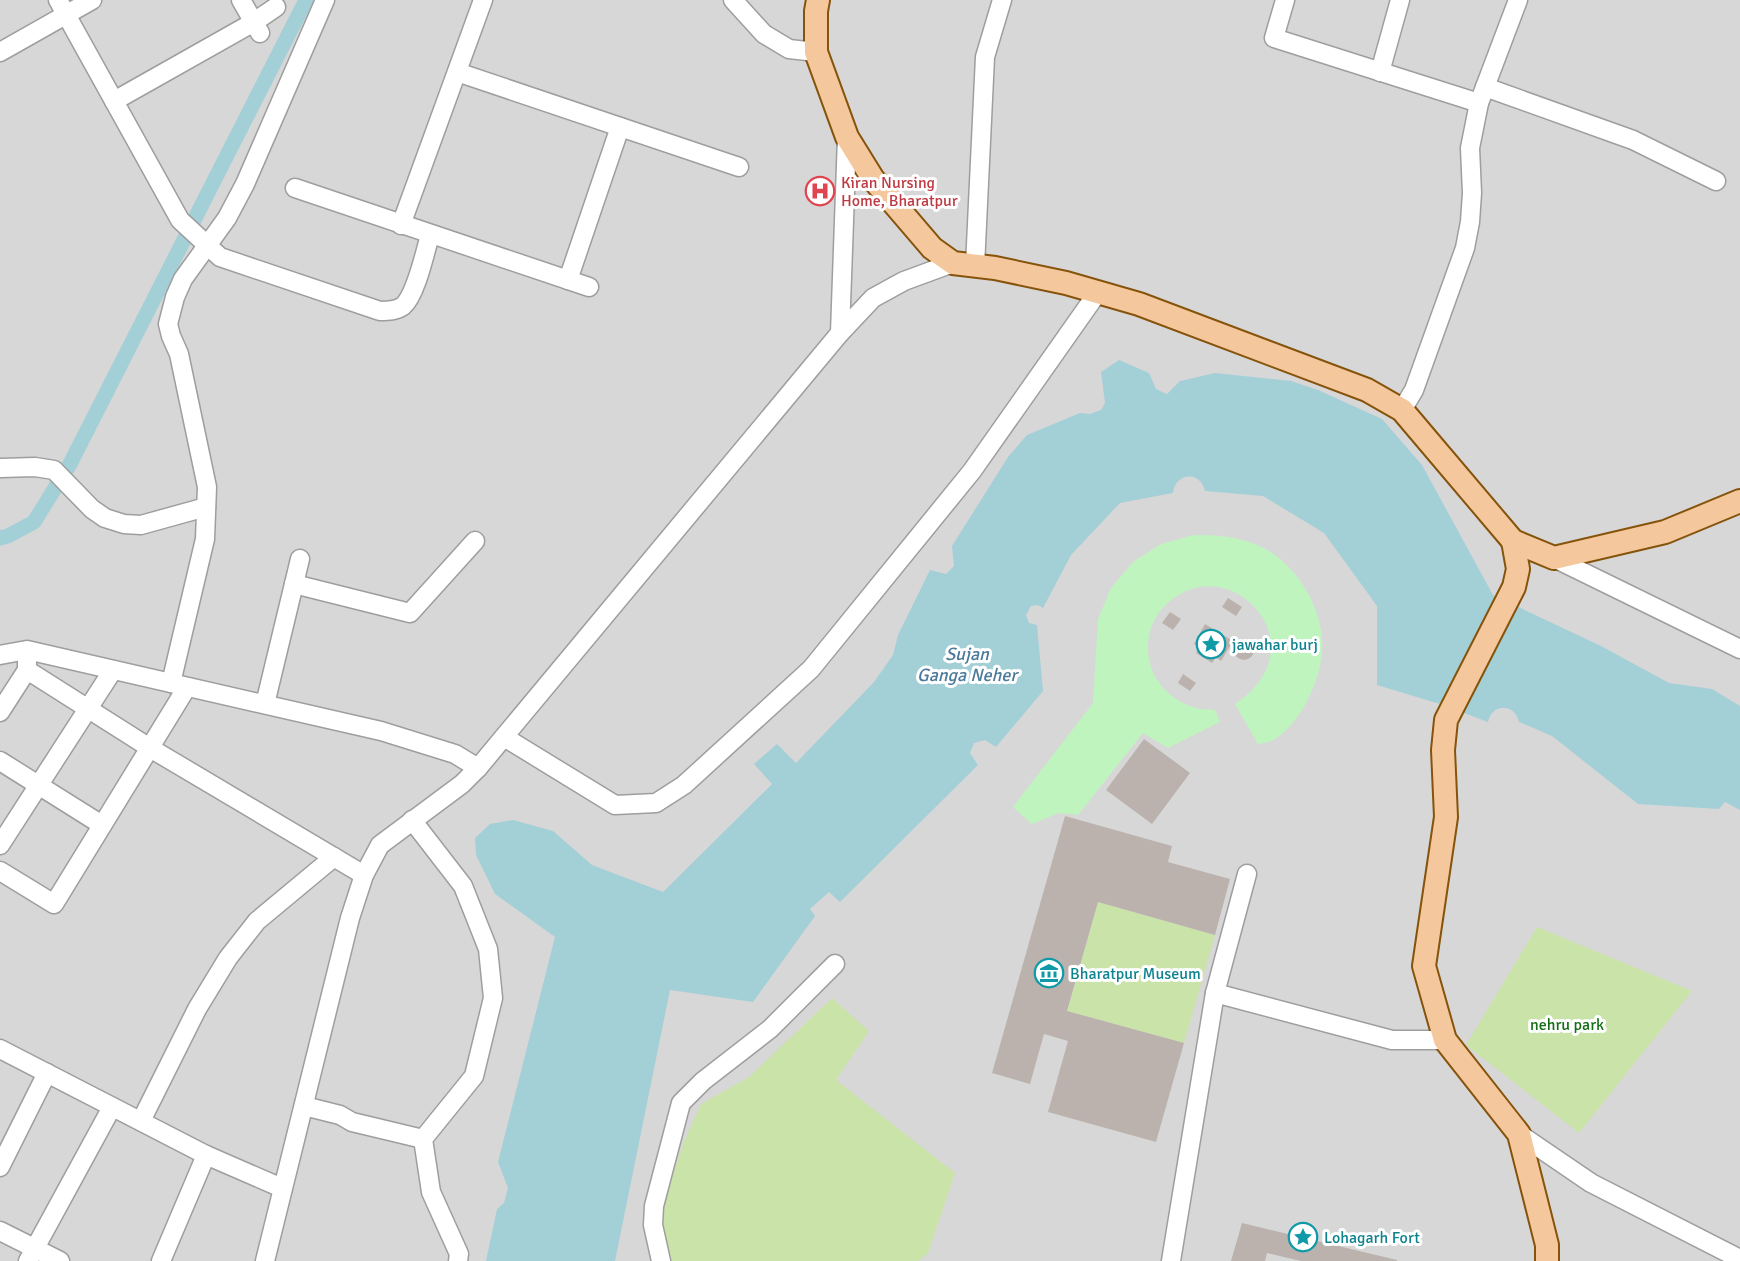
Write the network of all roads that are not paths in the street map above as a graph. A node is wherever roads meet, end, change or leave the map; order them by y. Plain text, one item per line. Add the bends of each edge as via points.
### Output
1 (92, 0) edge
2 (241, 0) edge
3 (325, 0) edge
4 (483, 0) edge
5 (733, 0) edge
6 (818, 0) edge
7 (1002, 0) edge
8 (1285, 0) edge
9 (1400, 0) edge
10 (1516, 0) edge
11 (62, 7) edge
12 (276, 7) dead end
13 (257, 27) junction
14 (0, 52) edge
15 (816, 52) junction
16 (457, 72) junction
17 (1380, 72) junction
18 (1482, 95) junction
19 (114, 101) junction
20 (620, 127) junction
21 (848, 137) junction
22 (739, 167) dead end
23 (1716, 181) dead end
24 (295, 188) dead end
25 (400, 225) junction
26 (430, 235) junction
27 (208, 245) junction
28 (964, 264) junction
29 (568, 280) junction
30 (589, 287) dead end
31 (1098, 292) junction
32 (840, 333) junction
33 (1402, 410) junction
34 (0, 468) edge
35 (1740, 501) edge
36 (206, 507) junction
37 (475, 541) dead end
38 (1513, 542) junction
39 (1554, 558) junction
40 (300, 559) dead end
41 (294, 584) junction
42 (1740, 649) edge
43 (27, 650) junction
44 (0, 655) edge
45 (27, 670) junction
46 (113, 670) junction
47 (179, 685) junction
48 (265, 704) junction
49 (88, 709) junction
50 (0, 712) edge
51 (504, 737) junction
52 (150, 748) junction
53 (0, 761) edge
54 (478, 768) junction
55 (39, 785) junction
56 (412, 820) junction
57 (102, 825) junction
58 (0, 845) edge
59 (334, 857) junction
60 (0, 871) edge
61 (1247, 874) dead end
62 (364, 875) junction
63 (835, 964) dead end
64 (1215, 993) junction
65 (1445, 1040) junction
66 (0, 1048) edge
67 (47, 1073) junction
68 (304, 1106) junction
69 (112, 1107) junction
70 (141, 1121) junction
71 (1519, 1134) junction
72 (423, 1139) junction
73 (206, 1155) junction
74 (0, 1167) edge
75 (282, 1188) junction
76 (0, 1231) edge
77 (31, 1254) edge
78 (1721, 1256) edge
79 (1740, 1259) edge
80 (60, 1261) edge
81 (161, 1261) edge
82 (265, 1261) edge
83 (458, 1261) edge
84 (661, 1261) edge
85 (1171, 1261) edge
86 (1547, 1261) edge

1 - 11 street
2 - 13 street
3 - 27 street via 245,184
4 - 16 street
5 - 15 street via 764,34 789,49
6 - 15 main road
7 - 28 street via 985,57
8 - 17 street via 1274,38
9 - 17 street
10 - 18 street
11 - 14 street
11 - 19 street
12 - 13 street
13 - 19 street
15 - 21 main road
16 - 20 street
16 - 25 street
17 - 18 street
18 - 23 street via 1633,140
18 - 33 street via 1470,148 1471,212 1465,248 1414,390
19 - 27 street via 180,220
20 - 22 street
20 - 29 street
21 - 28 main road via 873,179 932,248
21 - 32 street
24 - 25 street
25 - 26 street
26 - 27 street via 411,297 392,310 380,310 220,257
26 - 29 street
27 - 36 street via 183,279 168,324 179,354 197,435 207,487
28 - 31 main road
28 - 32 street via 904,281 873,298
29 - 30 street
31 - 33 main road via 1367,390
31 - 51 street via 972,471 812,669 684,785 656,803 615,805
32 - 51 street
33 - 38 main road
34 - 36 street via 54,470 92,509 124,524 141,525
35 - 39 main road via 1665,532
36 - 47 street via 205,539
37 - 41 street via 410,614
38 - 39 main road
38 - 65 main road via 1518,569 1514,587 1446,720 1446,817 1424,966
39 - 42 street
40 - 41 street
41 - 48 street
43 - 44 street
43 - 45 street
43 - 46 street
45 - 49 street
45 - 50 street
46 - 47 street
46 - 49 street
47 - 48 street
47 - 52 street
48 - 54 street via 381,731 455,754
49 - 52 street
49 - 55 street
51 - 54 street
52 - 57 street
52 - 59 street
53 - 55 street
54 - 56 street
55 - 57 street
55 - 58 street
56 - 62 street via 380,845
56 - 72 street via 463,886 488,949 493,998 474,1076
57 - 60 street via 54,904
59 - 62 street
59 - 70 street via 256,921 228,958 196,1009
61 - 64 street
62 - 68 street
63 - 84 street via 770,1029 681,1103 654,1206 653,1225
64 - 65 street via 1392,1040
64 - 85 street
65 - 71 main road
66 - 67 street
67 - 69 street
67 - 74 street
68 - 72 street
68 - 75 street
69 - 70 street
69 - 77 street
70 - 73 street
71 - 78 street via 1591,1183
71 - 86 main road via 1547,1245
72 - 83 street via 431,1192 459,1254
73 - 75 street
73 - 81 street
75 - 82 street
76 - 77 street
77 - 80 street
78 - 79 street

